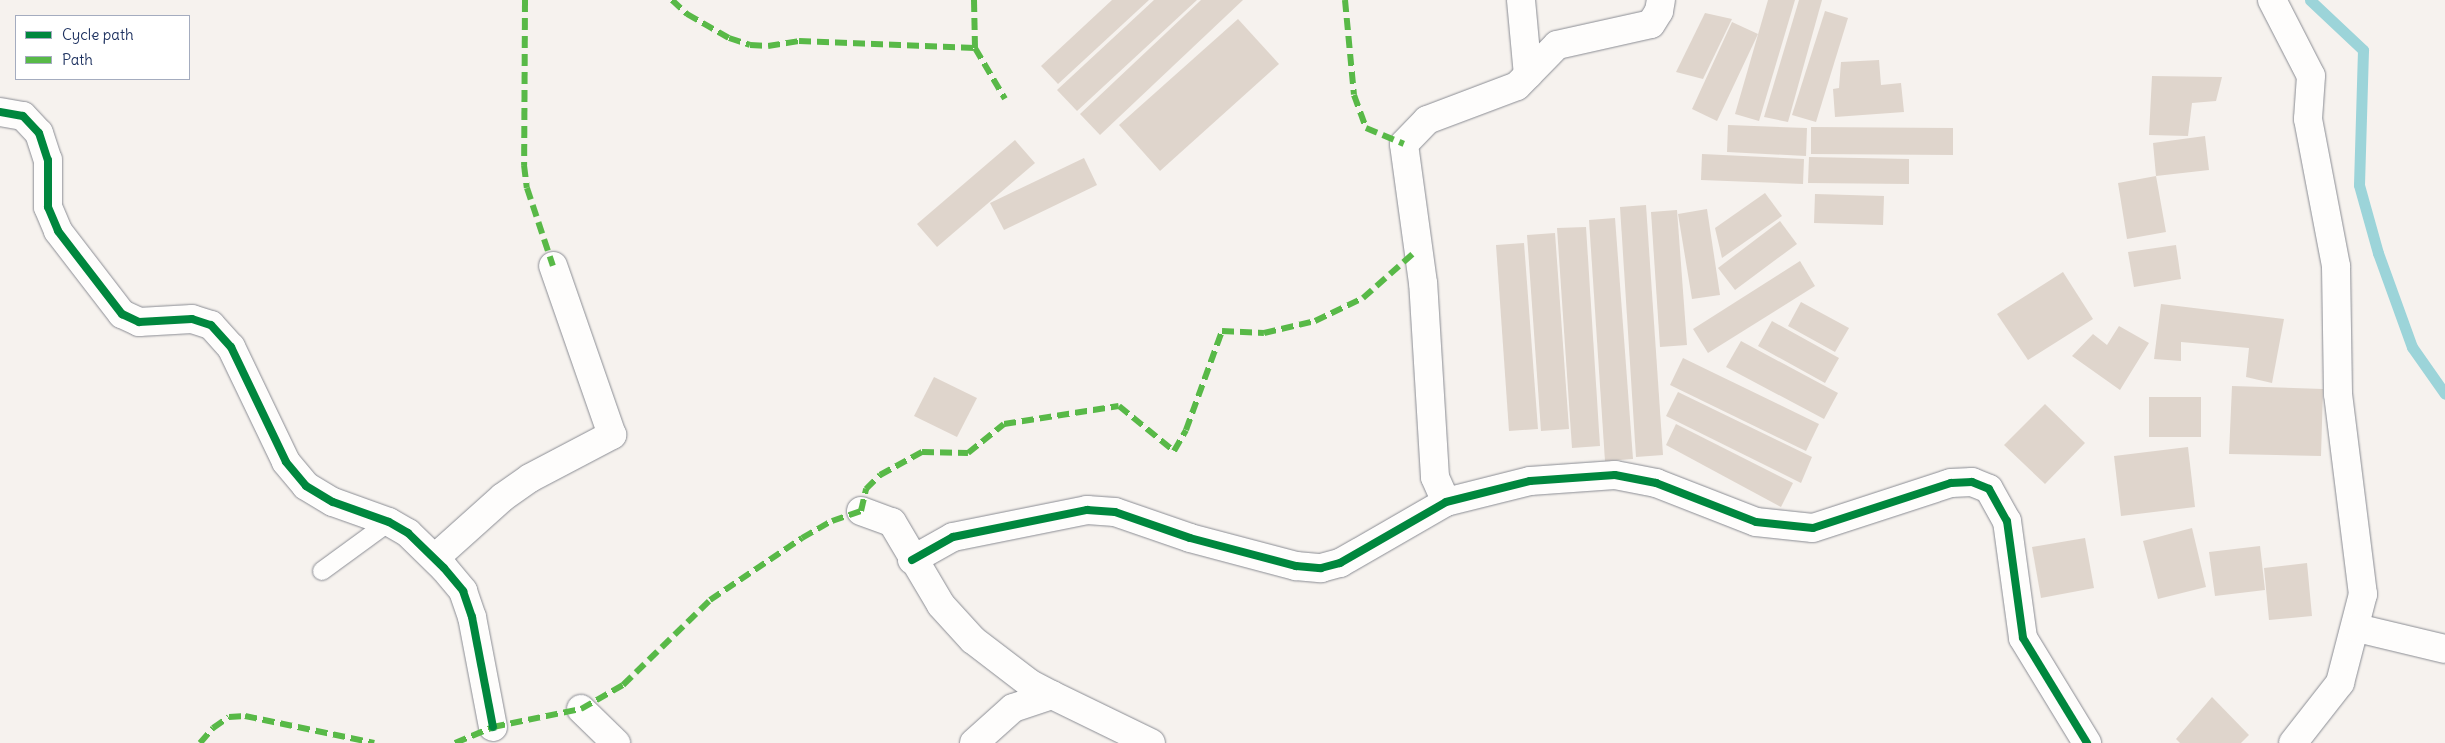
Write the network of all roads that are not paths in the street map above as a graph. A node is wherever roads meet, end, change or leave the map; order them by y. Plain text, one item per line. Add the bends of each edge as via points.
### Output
1 (1521, 0) edge
2 (1661, 0) edge
3 (2272, 0) edge
4 (1528, 75) junction
5 (0, 112) edge
6 (553, 266) dead end
7 (1446, 502) junction
8 (861, 511) dead end
9 (389, 522) junction
10 (435, 558) junction
11 (912, 560) junction
12 (322, 571) dead end
13 (2357, 628) junction
14 (2445, 649) edge
15 (1052, 695) junction
16 (581, 709) dead end
17 (493, 727) dead end
18 (616, 743) edge
19 (974, 743) edge
20 (1151, 743) edge
21 (2087, 743) edge
22 (2293, 743) edge

1 - 4 street
2 - 4 street via 1651,24 1557,45
3 - 13 street via 2311,76 2308,119 2336,266 2338,394 2363,594
4 - 7 street via 1517,86 1427,120 1404,144 1423,283 1436,476
5 - 9 street via 23,116 39,133 48,160 48,207 58,231 122,314 140,322 192,319 211,325 231,346 286,462 306,486 333,502
6 - 10 street via 612,435 516,488
7 - 11 street via 1340,563 1321,568 1296,566 1229,548 1115,512 1087,510 953,537
7 - 21 street via 1530,482 1616,475 1656,483 1756,522 1813,528 1951,483 1972,482 1989,490 2007,521 2023,638
8 - 11 street via 892,522 906,542
9 - 10 street via 408,533
9 - 12 lane
10 - 17 street via 463,591 472,617
11 - 15 street via 941,605 974,640 1030,683
13 - 14 street
13 - 22 street via 2340,683
15 - 19 street via 1013,708
15 - 20 street
16 - 18 street

